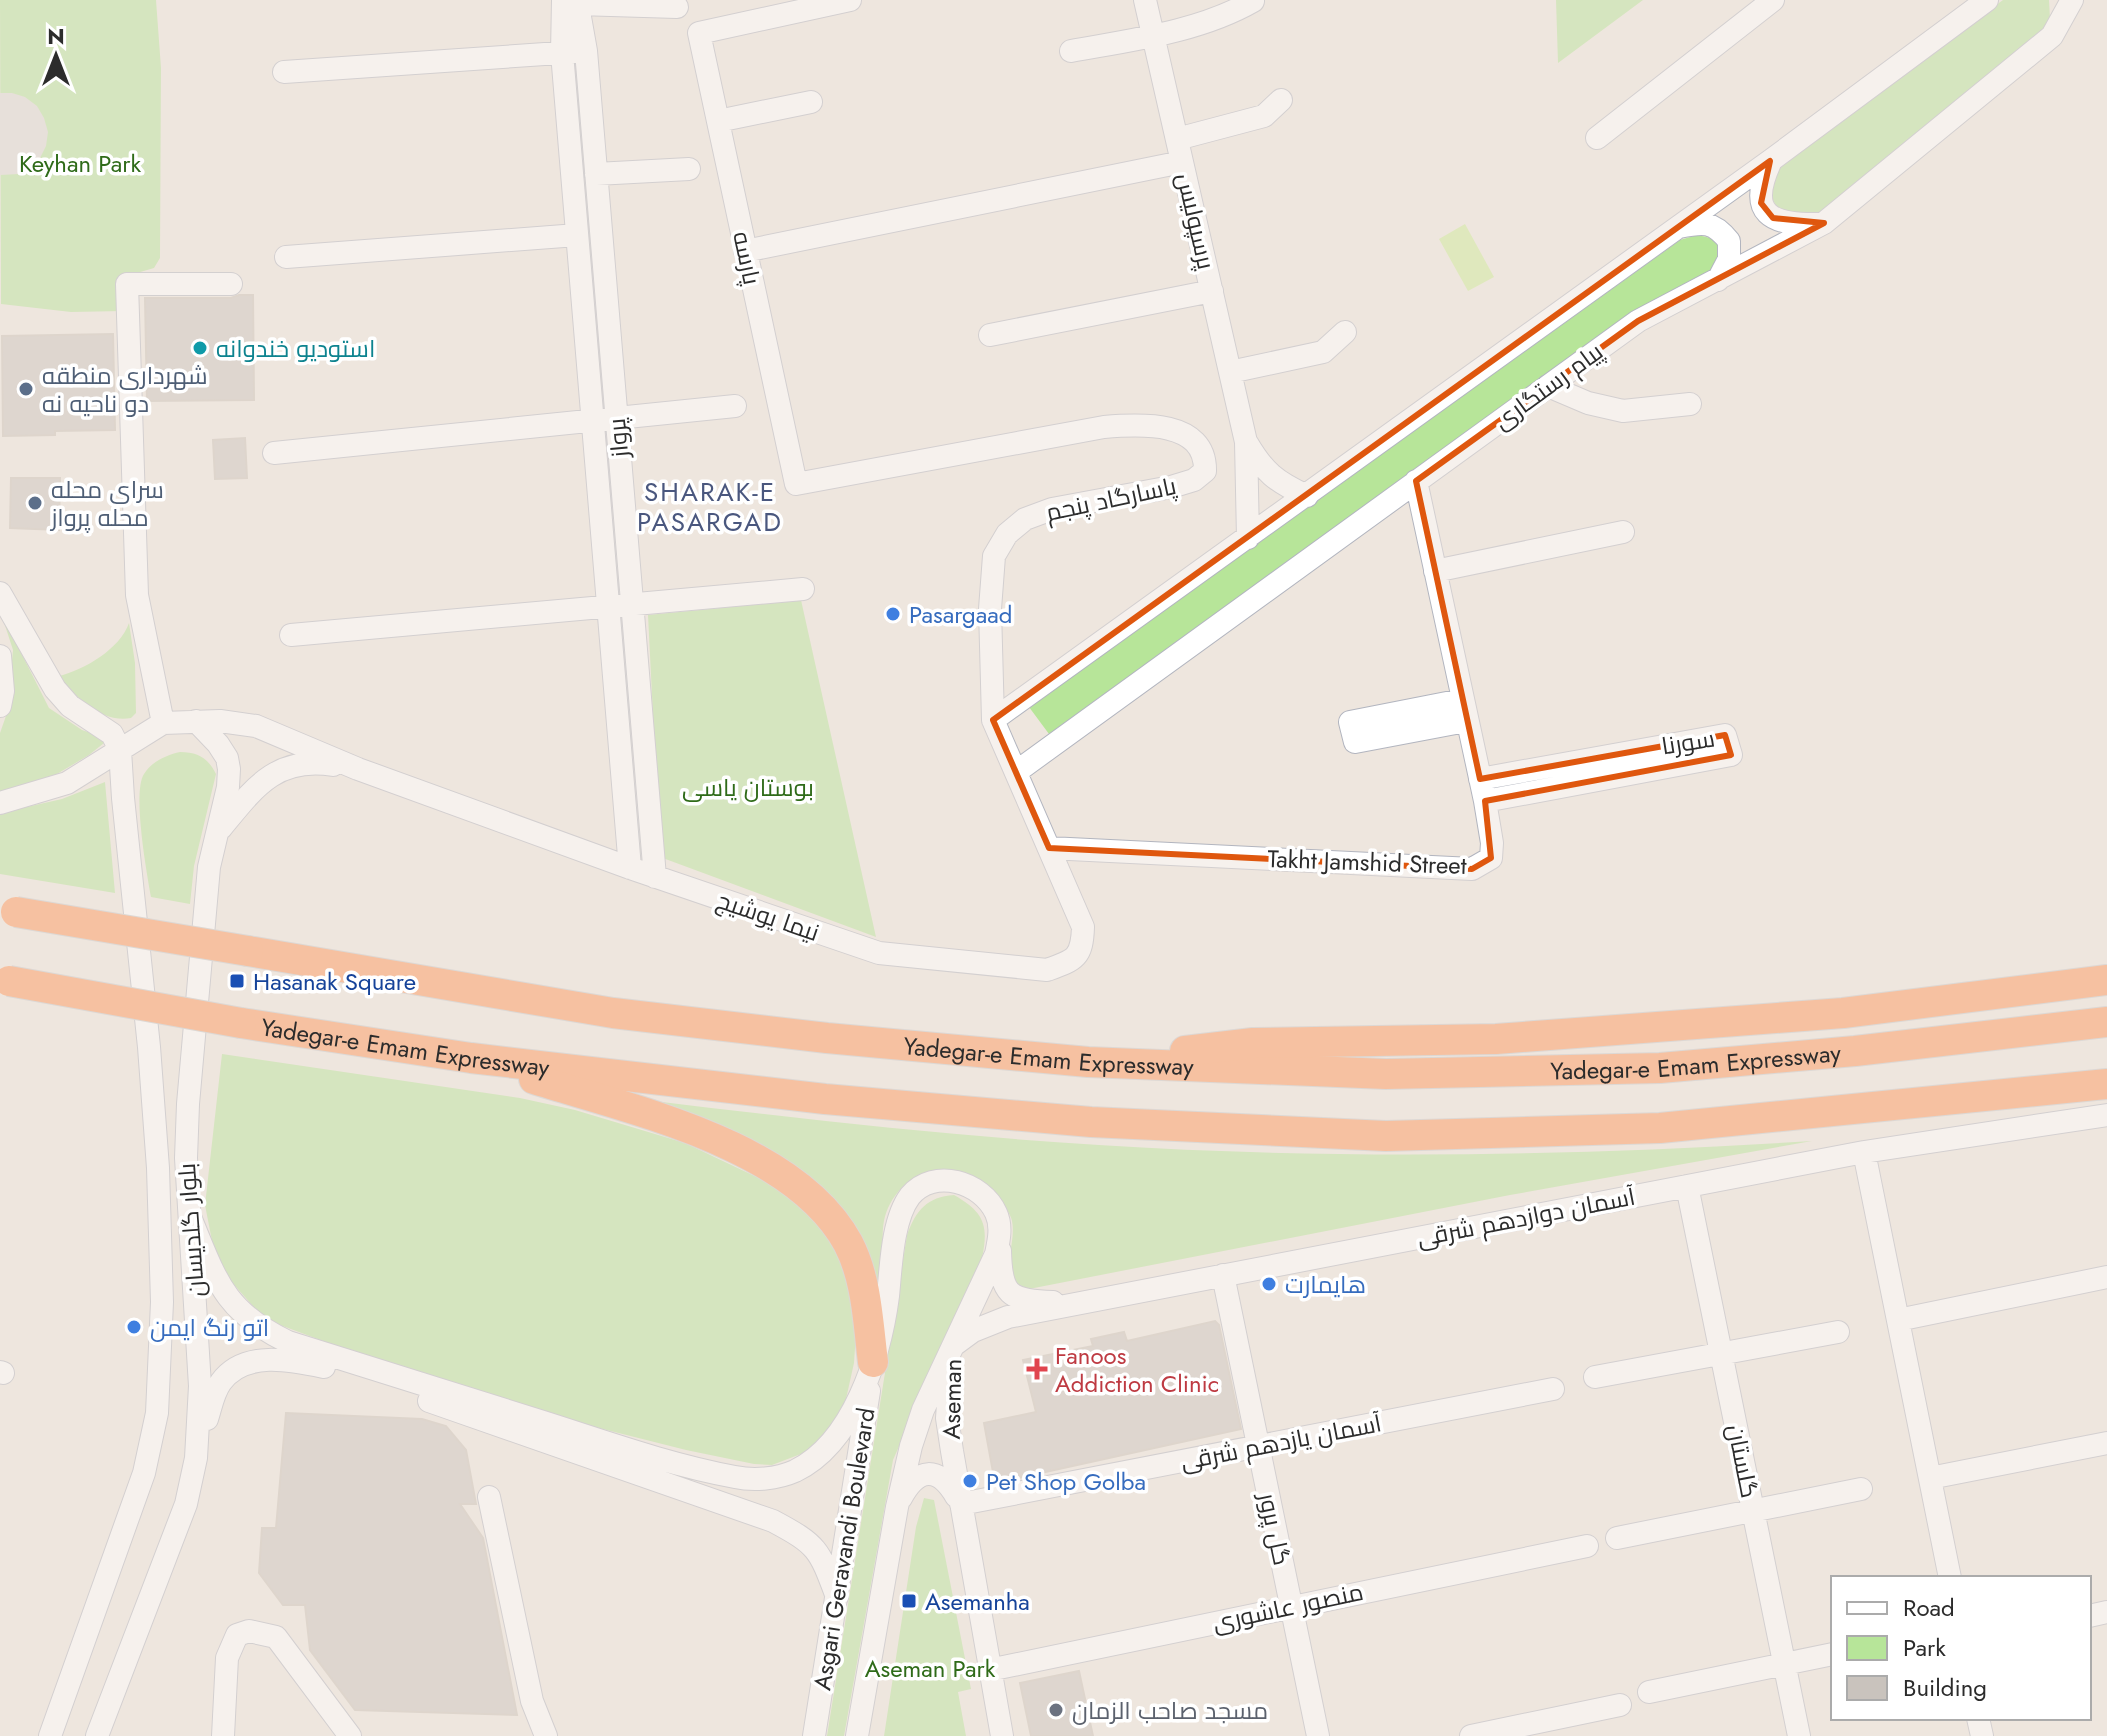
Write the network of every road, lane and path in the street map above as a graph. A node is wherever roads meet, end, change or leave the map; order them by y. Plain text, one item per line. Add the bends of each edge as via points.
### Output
1 (850, 0) edge
2 (1145, 0) edge
3 (1773, 0) edge
4 (1987, 0) edge
5 (2058, 0) edge
6 (2072, 0) edge
7 (573, 1) edge
8 (1253, 1) edge
9 (677, 7) dead end
10 (1154, 36) junction
11 (2052, 36) junction
12 (586, 51) junction
13 (1071, 51) dead end
14 (562, 53) junction
15 (284, 72) dead end
16 (1281, 100) dead end
17 (811, 102) dead end
18 (718, 121) junction
19 (1597, 138) dead end
20 (1177, 139) junction
21 (1770, 161) junction
22 (1182, 162) junction
23 (689, 169) dead end
24 (596, 174) junction
25 (1824, 223) junction
26 (1679, 227) junction
27 (577, 235) junction
28 (745, 251) junction
29 (286, 257) dead end
30 (1718, 280) junction
31 (231, 284) dead end
32 (1212, 291) junction
33 (1345, 332) dead end
34 (990, 335) dead end
35 (1230, 372) junction
36 (1548, 386) junction
37 (1690, 404) dead end
38 (735, 406) dead end
39 (617, 419) junction
40 (593, 422) junction
41 (1246, 442) junction
42 (274, 453) dead end
43 (1416, 481) junction
44 (796, 484) joint
45 (1307, 496) junction
46 (1623, 532) dead end
47 (1248, 538) junction
48 (1435, 571) junction
49 (803, 589) dead end
50 (0, 593) edge
51 (632, 604) junction
52 (608, 606) junction
53 (291, 635) dead end
54 (0, 656) edge
55 (0, 706) edge
56 (993, 720) junction
57 (196, 721) junction
58 (163, 723) junction
59 (120, 750) junction
60 (358, 769) junction
61 (1016, 772) junction
62 (1480, 779) junction
63 (1485, 801) junction
64 (0, 803) edge
65 (217, 832) junction
66 (1049, 848) junction
67 (630, 868) junction
68 (655, 877) junction
69 (8, 910) edge
70 (5, 980) edge
71 (2107, 980) edge
72 (2107, 1022) edge
73 (471, 1058) junction
74 (1088, 1062) junction
75 (2107, 1084) edge
76 (2107, 1115) edge
77 (1864, 1152) junction
78 (1687, 1186) junction
79 (190, 1217) junction
80 (1000, 1235) junction
81 (1223, 1275) junction
82 (2107, 1277) edge
83 (1086, 1302) junction
84 (1898, 1320) junction
85 (1838, 1332) dead end
86 (953, 1346) junction
87 (1721, 1356) junction
88 (873, 1362) junction
89 (1595, 1377) dead end
90 (1553, 1389) dead end
91 (2107, 1443) edge
92 (1258, 1447) junction
93 (196, 1458) junction
94 (1930, 1478) junction
95 (1861, 1489) dead end
96 (489, 1497) dead end
97 (961, 1504) junction
98 (897, 1507) junction
99 (1753, 1511) junction
100 (1617, 1538) dead end
101 (1587, 1546) dead end
102 (1950, 1576) edge
103 (837, 1597) junction
104 (1292, 1606) junction
105 (1831, 1654) edge
106 (1784, 1664) junction
107 (989, 1670) junction
108 (1649, 1692) dead end
109 (1620, 1705) dead end
110 (50, 1736) edge
111 (97, 1736) edge
112 (223, 1736) edge
113 (350, 1736) edge
114 (546, 1736) edge
115 (814, 1736) edge
116 (857, 1736) edge
117 (1002, 1736) edge
118 (1318, 1736) edge
119 (1471, 1736) edge
120 (1799, 1736) edge

1 - 18 street, پارسه via 699,33
2 - 10 street, پرسپولیس
3 - 19 street
4 - 21 street
5 - 11 street
6 - 11 street, پیام رستگاری
7 - 9 street
7 - 12 street, پرواز
7 - 14 street, پرواز
8 - 10 street via 1231,14
10 - 13 street
10 - 20 street, پرسپولیس
11 - 25 street, پیام رستگاری
12 - 14 street
12 - 24 street, پرواز
14 - 15 street
14 - 27 street, پرواز
16 - 20 street via 1264,116
17 - 18 street
18 - 28 street, پارسه
20 - 22 street, پرسپولیس
21 - 25 street via 1760,185 1761,203 1773,218 1792,224
21 - 26 street
22 - 28 street
22 - 32 street, پرسپولیس
23 - 24 street
24 - 39 street, پرواز
25 - 30 street, پیام رستگاری
26 - 30 street via 1701,222 1718,228 1729,241 1729,259
26 - 45 street
27 - 29 street
27 - 40 street, پرواز
28 - 44 street, پارسه
30 - 36 street, پیام رستگاری via 1638,321
31 - 58 street via 127,284 137,595
32 - 34 street
32 - 35 street, پرسپولیس
33 - 35 street via 1323,352
35 - 41 street, پرسپولیس
36 - 37 street via 1623,411
36 - 43 street, پیام رستگاری
38 - 39 street
39 - 40 street
39 - 51 street, پرواز
40 - 42 street
40 - 52 street, پرواز
41 - 45 street, پرسپولیس via 1281,484
41 - 47 street, پرسپولیس
43 - 48 street, Takht Jamshid Street
43 - 61 street, پیام رستگاری
44 - 56 street, پاسارگاد پنجم via 1104,427 1138,424 1169,429 1195,441 1206,455 1205,471 1194,480 1052,509 1025,519 1007,534 994,556 990,609
45 - 47 street
46 - 48 street
47 - 56 street
48 - 62 street, Takht Jamshid Street
49 - 51 street
50 - 59 street via 62,699 103,726
51 - 52 street
51 - 68 street, پرواز
52 - 53 street
52 - 67 street, پرواز
54 - 55 street
56 - 61 street, نیما یوشیج
57 - 58 street
57 - 60 street via 256,726
57 - 65 street, بلوار گلدیسان via 227,758
58 - 59 street
59 - 64 street via 67,783
59 - 110 street, بلوار گلدیسان via 158,1168 162,1302 157,1413 144,1473
60 - 65 street via 308,764 271,774
60 - 67 street, نیما یوشیج
61 - 66 street, نیما یوشیج
62 - 63 street, Takht Jamshid Street
62 - 63 street, سورنا via 1725,735 1731,755
63 - 66 street, Takht Jamshid Street via 1491,858 1472,869
65 - 79 street, بلوار گلدیسان via 209,867 192,1054 186,1158
66 - 68 street, نیما یوشیج via 1083,927 1082,947 1070,962 1047,970 879,953
67 - 68 street, نیما یوشیج
69 - 74 highway, Yadegar-e Emam Expressway, bridge via 613,1013
70 - 73 highway, Yadegar-e Emam Expressway, bridge
71 - 74 highway via 1843,1013 1496,1039 1253,1043
72 - 74 highway, Yadegar-e Emam Expressway via 1660,1068 1386,1074
73 - 75 highway, Yadegar-e Emam Expressway via 840,1101 1091,1122 1386,1136 1660,1128
73 - 88 highway via 671,1123 790,1179 832,1219 859,1268
76 - 77 street, آسمان دوازدهم شرقی
77 - 78 street, آسمان دوازدهم شرقی
77 - 84 street
78 - 81 street, آسمان دوازدهم شرقی
78 - 87 street, گلستان
79 - 88 street via 218,1283 260,1329 595,1439 737,1478 782,1476 819,1456 837,1438
79 - 93 street, بلوار گلدیسان via 200,1386
80 - 83 street via 1000,1276 1009,1293 1048,1303
80 - 86 street, Asgari Geravandi Boulevard
80 - 88 street via 997,1215 986,1197 969,1185 949,1180 911,1195 894,1243
81 - 83 street, آسمان دوازدهم شرقی
81 - 92 street, گل پرور
82 - 84 street
83 - 86 street, آسمان دوازدهم شرقی via 990,1323
84 - 94 street
85 - 87 street
86 - 97 street, Aseman via 947,1418
86 - 98 street, Asgari Geravandi Boulevard via 919,1422
87 - 89 street
87 - 99 street, گلستان
88 - 103 street, Asgari Geravandi Boulevard
90 - 92 street, آسمان یازدهم شرقی
91 - 94 street
92 - 97 street, آسمان یازدهم شرقی
92 - 104 street, گل پرور
93 - 103 street via 214,1396 228,1374 250,1362 293,1360 348,1372 773,1521 817,1551
93 - 111 street, بلوار گلدیسان via 186,1504
94 - 102 street
95 - 99 street
96 - 114 street via 532,1701
97 - 98 street via 948,1482 929,1473 908,1487
97 - 107 street, Aseman
98 - 116 street, Asgari Geravandi Boulevard
99 - 100 street
99 - 106 street, گلستان
101 - 104 street, منصور عاشوری
103 - 115 street, Asgari Geravandi Boulevard
104 - 107 street, منصور عاشوری
104 - 118 street, گل پرور
105 - 106 street
106 - 108 street
106 - 120 street, گلستان
107 - 117 street, Aseman
109 - 119 street
112 - 113 street via 227,1658 237,1635 249,1631 276,1637

